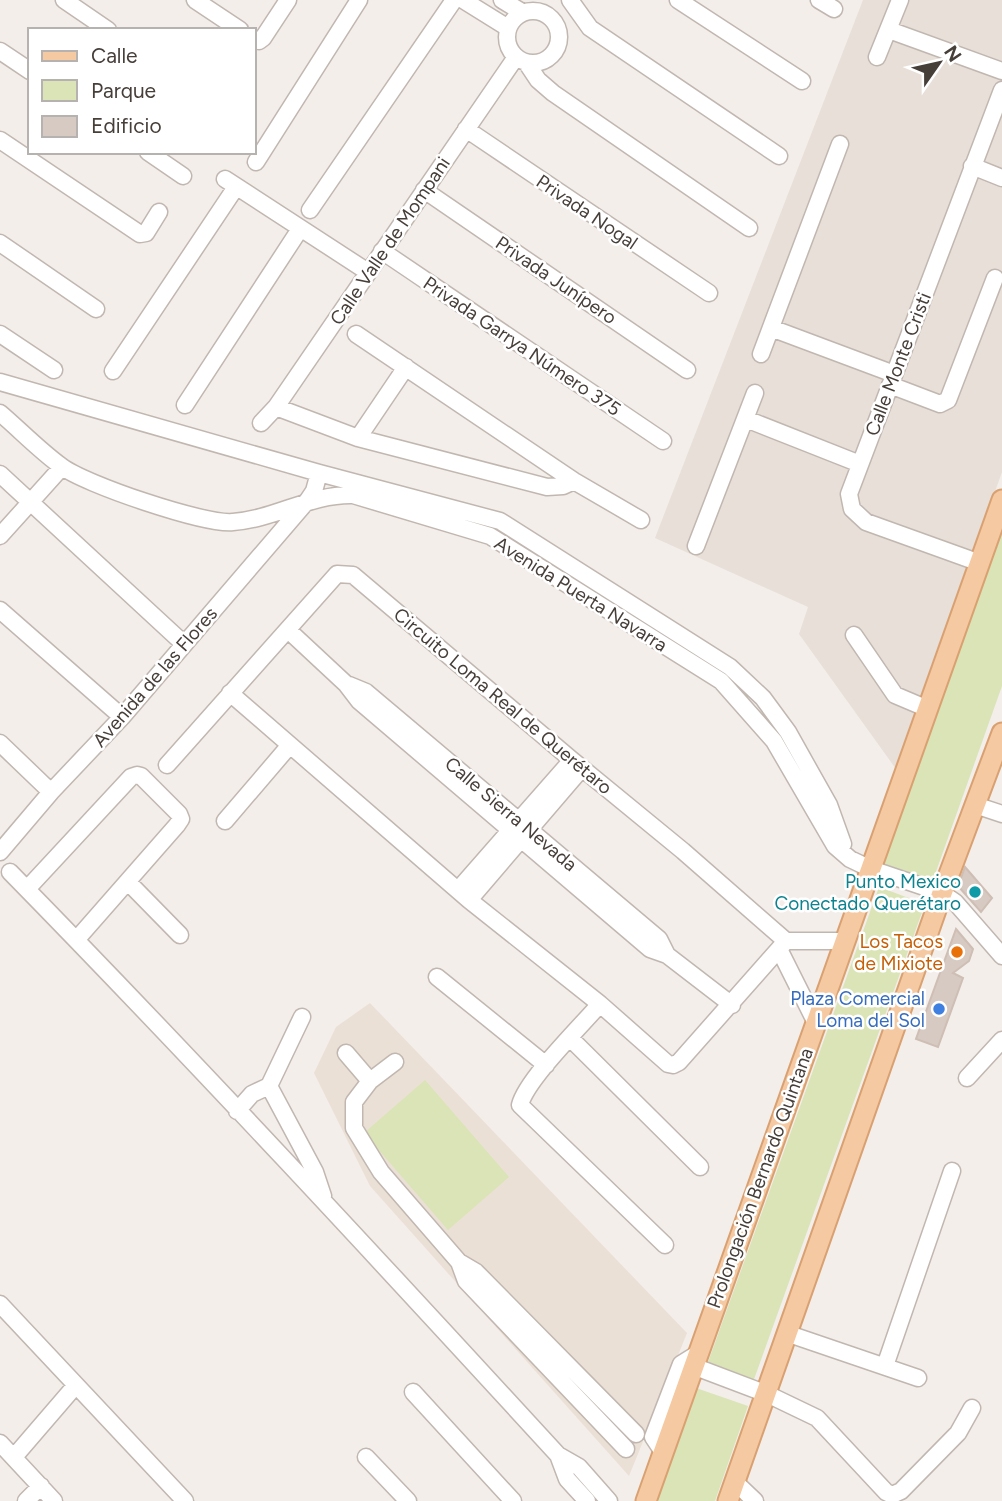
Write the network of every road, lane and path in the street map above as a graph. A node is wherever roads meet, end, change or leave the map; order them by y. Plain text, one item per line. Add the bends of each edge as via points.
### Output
1 (64, 0) edge
2 (195, 0) edge
3 (288, 0) edge
4 (359, 0) edge
5 (454, 0) edge
6 (463, 0) edge
7 (502, 0) edge
8 (568, 0) edge
9 (678, 0) edge
10 (819, 0) edge
11 (901, 0) edge
12 (834, 9) dead end
13 (522, 12) junction
14 (551, 17) junction
15 (105, 28) edge
16 (237, 28) edge
17 (508, 28) junction
18 (590, 28) junction
19 (888, 30) junction
20 (560, 32) junction
21 (256, 40) edge
22 (0, 51) edge
23 (877, 57) dead end
24 (521, 60) junction
25 (28, 70) edge
26 (1002, 71) edge
27 (802, 81) dead end
28 (1002, 90) edge
29 (466, 130) junction
30 (0, 140) edge
31 (840, 144) dead end
32 (151, 154) edge
33 (779, 156) dead end
34 (256, 162) dead end
35 (972, 166) junction
36 (183, 176) dead end
37 (1002, 178) edge
38 (424, 190) junction
39 (310, 210) dead end
40 (159, 212) dead end
41 (749, 228) dead end
42 (300, 229) junction
43 (0, 243) edge
44 (382, 251) junction
45 (368, 272) junction
46 (995, 278) dead end
47 (709, 293) dead end
48 (96, 310) dead end
49 (771, 328) junction
50 (0, 334) edge
51 (356, 334) dead end
52 (761, 354) dead end
53 (407, 368) junction
54 (54, 370) dead end
55 (687, 370) dead end
56 (113, 371) dead end
57 (892, 379) junction
58 (7, 384) edge
59 (755, 393) dead end
60 (185, 405) dead end
61 (276, 407) junction
62 (0, 413) edge
63 (746, 419) junction
64 (261, 423) dead end
65 (358, 438) junction
66 (663, 441) dead end
67 (860, 464) junction
68 (62, 467) junction
69 (319, 473) junction
70 (0, 474) edge
71 (574, 481) junction
72 (308, 500) junction
73 (1002, 500) edge
74 (32, 502) junction
75 (641, 520) dead end
76 (0, 536) edge
77 (696, 546) dead end
78 (980, 563) junction
79 (638, 608) junction
80 (0, 610) edge
81 (629, 623) junction
82 (288, 631) junction
83 (854, 635) dead end
84 (184, 644) junction
85 (230, 693) junction
86 (928, 709) junction
87 (122, 717) junction
88 (1002, 733) edge
89 (0, 743) edge
90 (290, 746) junction
91 (577, 764) junction
92 (167, 765) dead end
93 (51, 792) junction
94 (975, 805) junction
95 (1002, 814) edge
96 (226, 821) dead end
97 (520, 830) junction
98 (0, 852) edge
99 (850, 859) junction
100 (871, 869) junction
101 (10, 872) dead end
102 (128, 882) junction
103 (27, 889) junction
104 (942, 893) junction
105 (463, 895) junction
106 (180, 935) dead end
107 (77, 940) junction
108 (846, 941) junction
109 (783, 945) junction
110 (1002, 956) edge
111 (436, 977) dead end
112 (600, 1004) junction
113 (732, 1004) junction
114 (302, 1017) dead end
115 (816, 1023) junction
116 (570, 1038) junction
117 (1002, 1040) edge
118 (346, 1053) dead end
119 (396, 1062) dead end
120 (546, 1065) junction
121 (967, 1078) dead end
122 (370, 1081) junction
123 (269, 1086) junction
124 (237, 1111) junction
125 (700, 1167) dead end
126 (952, 1171) dead end
127 (325, 1202) junction
128 (665, 1245) dead end
129 (471, 1276) junction
130 (0, 1304) edge
131 (786, 1333) junction
132 (695, 1360) junction
133 (885, 1366) junction
134 (918, 1378) dead end
135 (76, 1384) junction
136 (413, 1392) dead end
137 (767, 1394) junction
138 (972, 1408) dead end
139 (636, 1434) dead end
140 (0, 1443) edge
141 (626, 1449) dead end
142 (558, 1455) junction
143 (14, 1457) junction
144 (366, 1457) dead end
145 (735, 1482) junction
146 (41, 1486) junction
147 (26, 1501) edge
148 (54, 1501) edge
149 (185, 1501) edge
150 (408, 1501) edge
151 (513, 1501) edge
152 (587, 1501) edge
153 (609, 1501) edge
154 (646, 1501) edge
155 (728, 1501) edge
156 (755, 1501) edge

1 - 15 street
2 - 16 street
3 - 21 street via 263,38
4 - 34 street
5 - 39 street
6 - 17 street
7 - 13 street
8 - 14 street
8 - 18 street
9 - 27 street
10 - 12 street
11 - 19 street
13 - 14 street via 542,11
13 - 17 street
14 - 20 street
17 - 24 street via 509,48
18 - 20 street
18 - 33 street
19 - 23 street
19 - 26 street
20 - 24 street via 560,43 547,60
22 - 25 street
24 - 29 street, Calle Valle de Mompani
24 - 41 street via 553,93
28 - 35 street, Calle Monte Cristi
29 - 38 street, Calle Valle de Mompani
29 - 47 street, Privada Nogal
30 - 40 street via 143,235
31 - 49 street
32 - 36 street
35 - 37 street
35 - 57 street, Calle Monte Cristi
38 - 44 street, Calle Valle de Mompani
38 - 55 street, Privada Junípero
42 - 45 street
42 - 56 street via 230,183
42 - 60 street
43 - 48 street
44 - 45 street, Calle Valle de Mompani
44 - 66 street, Privada Garrya Número 375
45 - 61 street, Calle Valle de Mompani
46 - 57 street via 944,404
49 - 52 street
49 - 57 street
50 - 54 street
51 - 53 street
53 - 65 street
53 - 71 street
57 - 67 street, Calle Monte Cristi
58 - 62 street
58 - 69 street, Avenida Puerta Navarra
59 - 63 street
61 - 64 street, Calle Valle de Mompani
61 - 65 street
62 - 68 street, Avenida Puerta Navarra
63 - 67 street
63 - 77 street
65 - 71 street via 547,487
67 - 78 street, Calle Monte Cristi via 849,494 852,509 866,522
68 - 72 street, Avenida Puerta Navarra via 102,488 217,522 252,520
68 - 74 street
69 - 72 street, Avenida de las Flores
69 - 79 street, Avenida Puerta Navarra via 500,521
70 - 74 street
71 - 75 street
72 - 81 street, Avenida Puerta Navarra via 353,495 490,536
72 - 84 street, Avenida de las Flores
73 - 78 main road, Prolongación Bernardo Quintana
74 - 76 street
74 - 84 street
78 - 86 main road, Prolongación Bernardo Quintana
79 - 81 street
79 - 99 street, Avenida Puerta Navarra via 730,667 762,698 788,732 829,805
80 - 87 street
81 - 99 street, Avenida Puerta Navarra via 730,690 774,741 835,846
82 - 85 street, Circuito Loma Real de Querétaro
82 - 91 street, Circuito Loma Real de Querétaro via 337,574 353,575
82 - 97 street, Calle Sierra Nevada via 346,684 366,692
83 - 86 street via 895,695
84 - 87 street, Avenida de las Flores
85 - 90 street
85 - 92 street, Circuito Loma Real de Querétaro
86 - 100 main road, Prolongación Bernardo Quintana
87 - 93 street, Avenida de las Flores
88 - 94 main road
89 - 93 street
90 - 96 street
90 - 105 street
91 - 97 street
91 - 109 street, Circuito Loma Real de Querétaro via 673,842
93 - 98 street, Avenida de las Flores
94 - 95 street
94 - 104 main road
97 - 105 street
97 - 113 street, Calle Sierra Nevada via 650,949 667,956
99 - 100 street, Avenida Puerta Navarra
100 - 104 street, Avenida Puerta Navarra
100 - 108 main road, Prolongación Bernardo Quintana
101 - 103 street
102 - 103 street via 181,819 136,775
102 - 106 street
102 - 107 street
103 - 107 street
104 - 110 street
104 - 131 main road
105 - 112 street
107 - 124 street
108 - 109 street
108 - 115 main road, Prolongación Bernardo Quintana
109 - 113 street
109 - 115 street, Circuito Loma Real de Querétaro
111 - 120 street
112 - 113 street via 673,1065
112 - 116 street
114 - 123 street
115 - 132 main road, Prolongación Bernardo Quintana
116 - 120 street
116 - 125 street
117 - 121 street
118 - 122 street
119 - 122 street
120 - 128 street via 520,1105
122 - 129 street via 354,1102 354,1128 381,1172
123 - 124 street via 252,1094
123 - 127 street via 315,1172
124 - 127 street
126 - 133 street
127 - 142 street
129 - 139 street
129 - 141 street
130 - 135 street
131 - 133 street
131 - 137 main road
132 - 137 street
132 - 154 main road, Prolongación Bernardo Quintana
133 - 134 street
135 - 143 street
135 - 149 street
136 - 151 street
137 - 138 street via 817,1418 892,1495 958,1433
137 - 145 main road
140 - 143 street
142 - 152 street via 567,1479
142 - 153 street via 579,1466
143 - 146 street
144 - 150 street
145 - 155 main road
145 - 156 street
146 - 147 street
146 - 148 street

